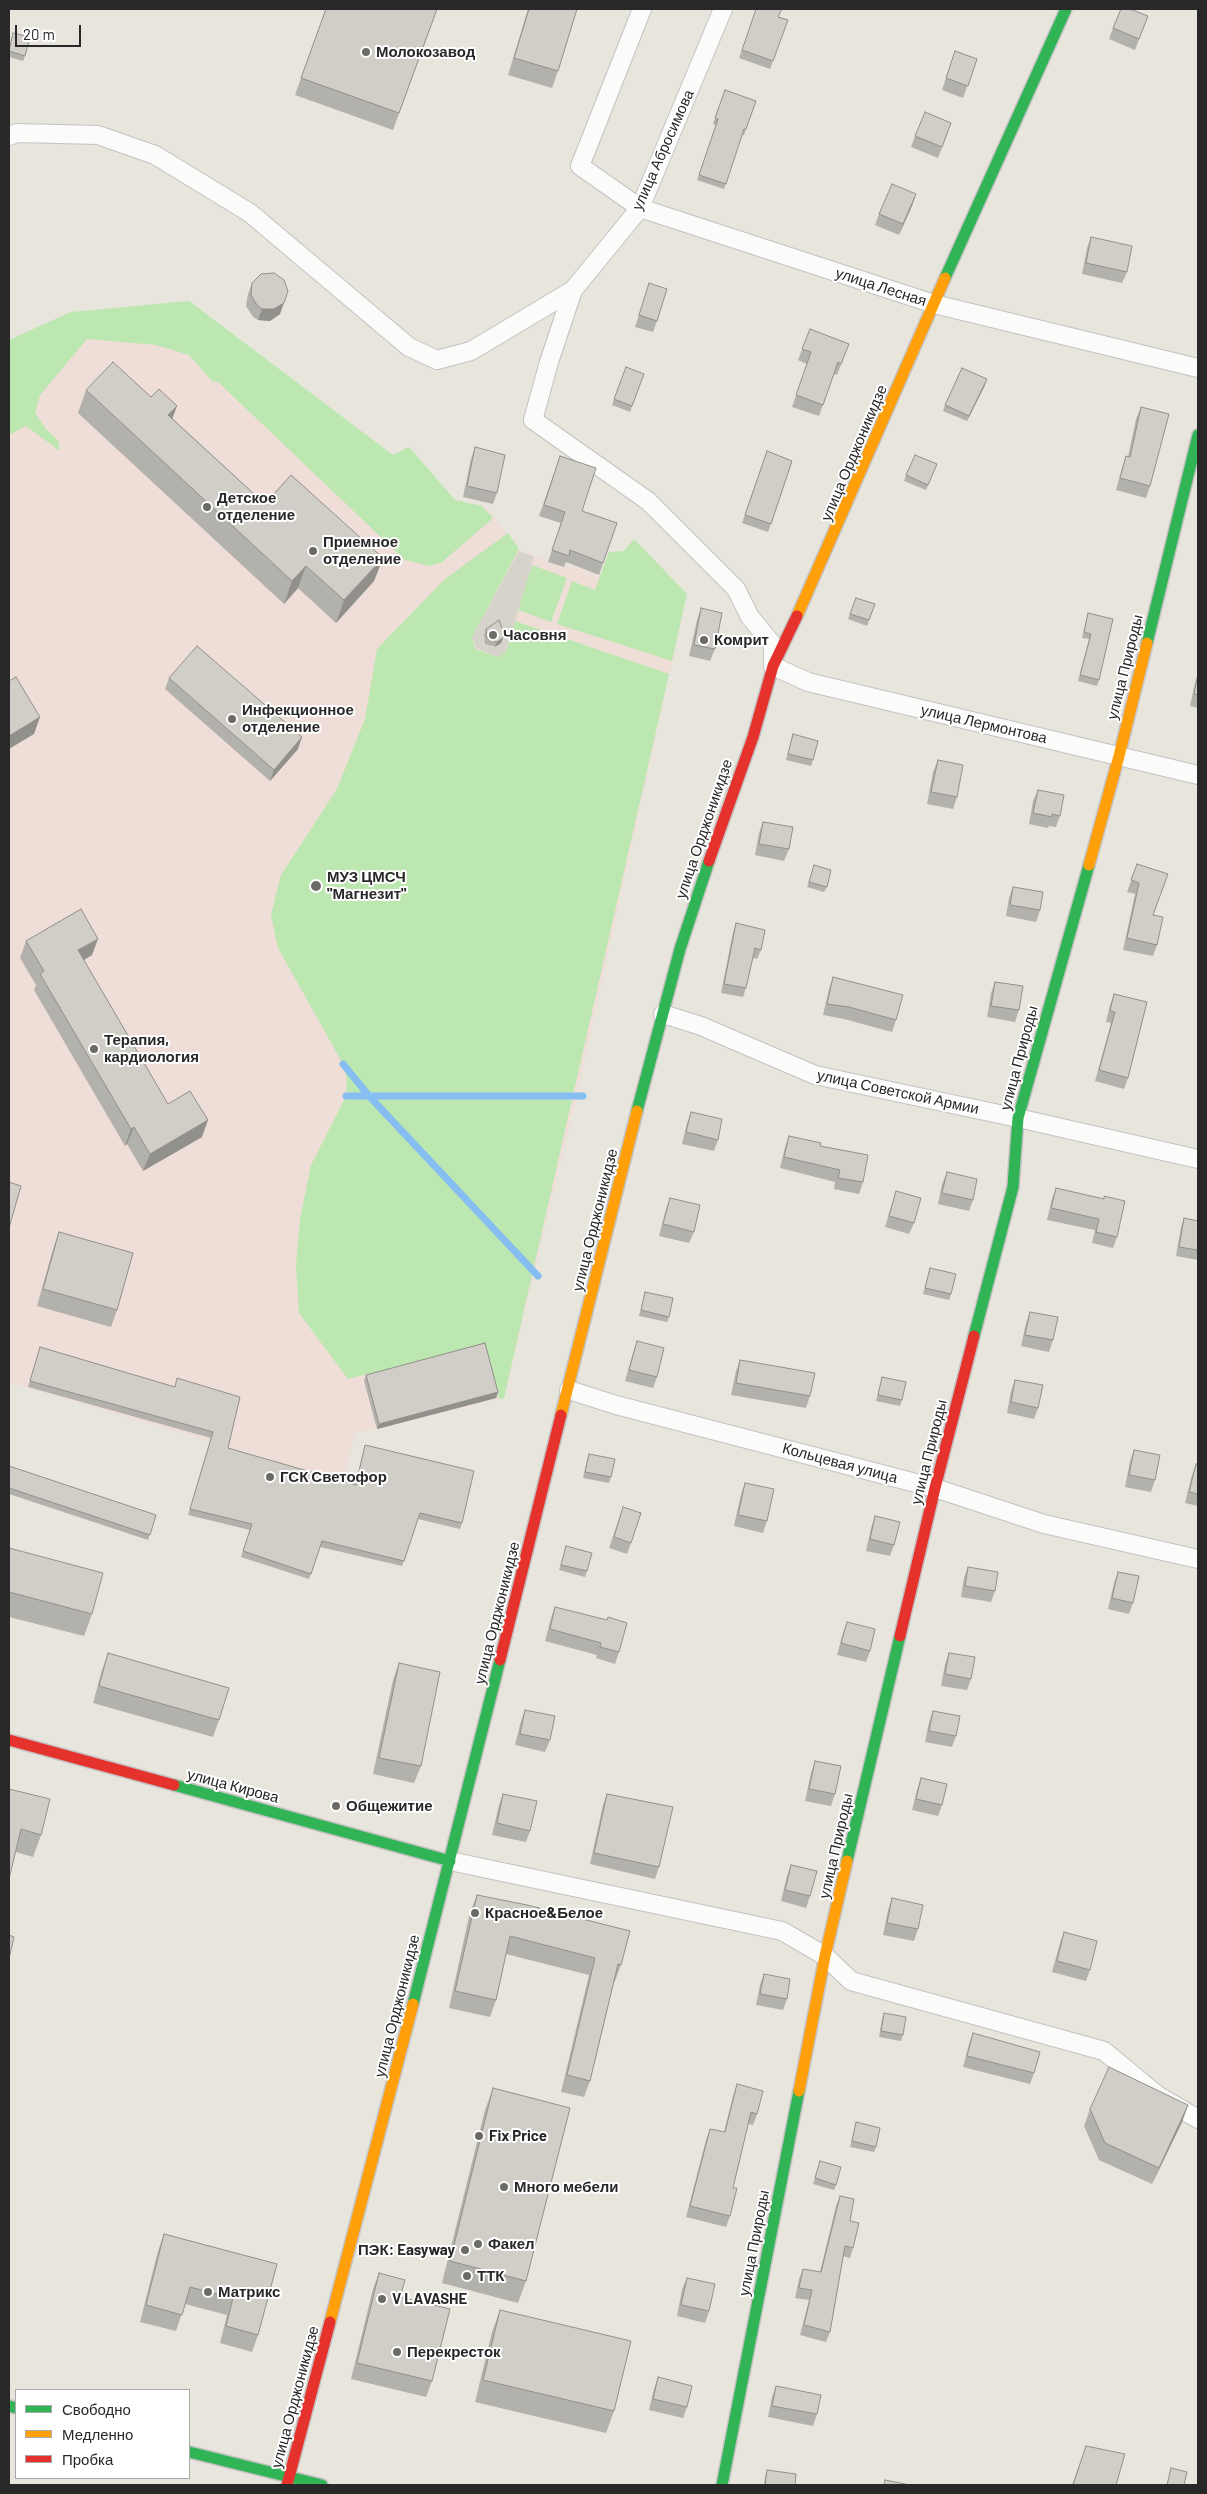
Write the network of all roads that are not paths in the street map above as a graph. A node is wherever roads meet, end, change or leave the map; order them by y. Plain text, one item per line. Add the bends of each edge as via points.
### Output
1 (642, 9) edge
2 (723, 9) edge
3 (1066, 9) edge
4 (9, 136) edge
5 (640, 208) junction
6 (573, 290) junction
7 (934, 304) junction
8 (1198, 368) edge
9 (1198, 435) edge
10 (773, 666) junction
11 (1119, 756) junction
12 (1198, 774) edge
13 (664, 1014) junction
14 (1018, 1118) junction
15 (1198, 1160) edge
16 (569, 1390) junction
17 (935, 1488) junction
18 (1198, 1559) edge
19 (9, 1740) edge
20 (450, 1861) junction
21 (825, 1956) junction
22 (1198, 2119) edge
23 (190, 2452) edge
24 (288, 2481) edge
25 (322, 2485) edge
26 (722, 2485) edge

1 - 5 street, улица Лесная via 580,166
2 - 5 street, улица Абросимова
3 - 7 main road, улица Орджоникидзе
4 - 6 street via 17,133 98,135 155,155 250,213 409,347 436,360 471,351
5 - 6 street, улица Абросимова
5 - 7 street, улица Лесная
6 - 10 street, улица Абросимова via 533,420 648,501 736,589 750,617 773,645
7 - 8 street, улица Лесная
7 - 10 main road, улица Орджоникидзе via 816,577
9 - 11 main road, улица Природы
10 - 11 street, улица Лермонтова via 808,682
10 - 13 main road, улица Орджоникидзе via 753,737 680,949
11 - 12 street, улица Лермонтова
11 - 14 main road, улица Природы
13 - 14 street, улица Советской Армии via 701,1026 815,1075
13 - 16 main road, улица Орджоникидзе via 631,1132
14 - 15 street, улица Советской Армии
14 - 17 main road, улица Природы via 1014,1187
16 - 17 street, Кольцевая улица
16 - 20 main road, улица Орджоникидзе
17 - 18 street, Кольцевая улица via 1044,1524
17 - 21 main road, улица Природы
19 - 20 main road, улица Кирова
20 - 21 street via 782,1931
20 - 24 main road, улица Орджоникидзе
21 - 22 street via 851,1981 1104,2051 1157,2095
21 - 26 main road, улица Природы
23 - 24 main road
24 - 25 main road

